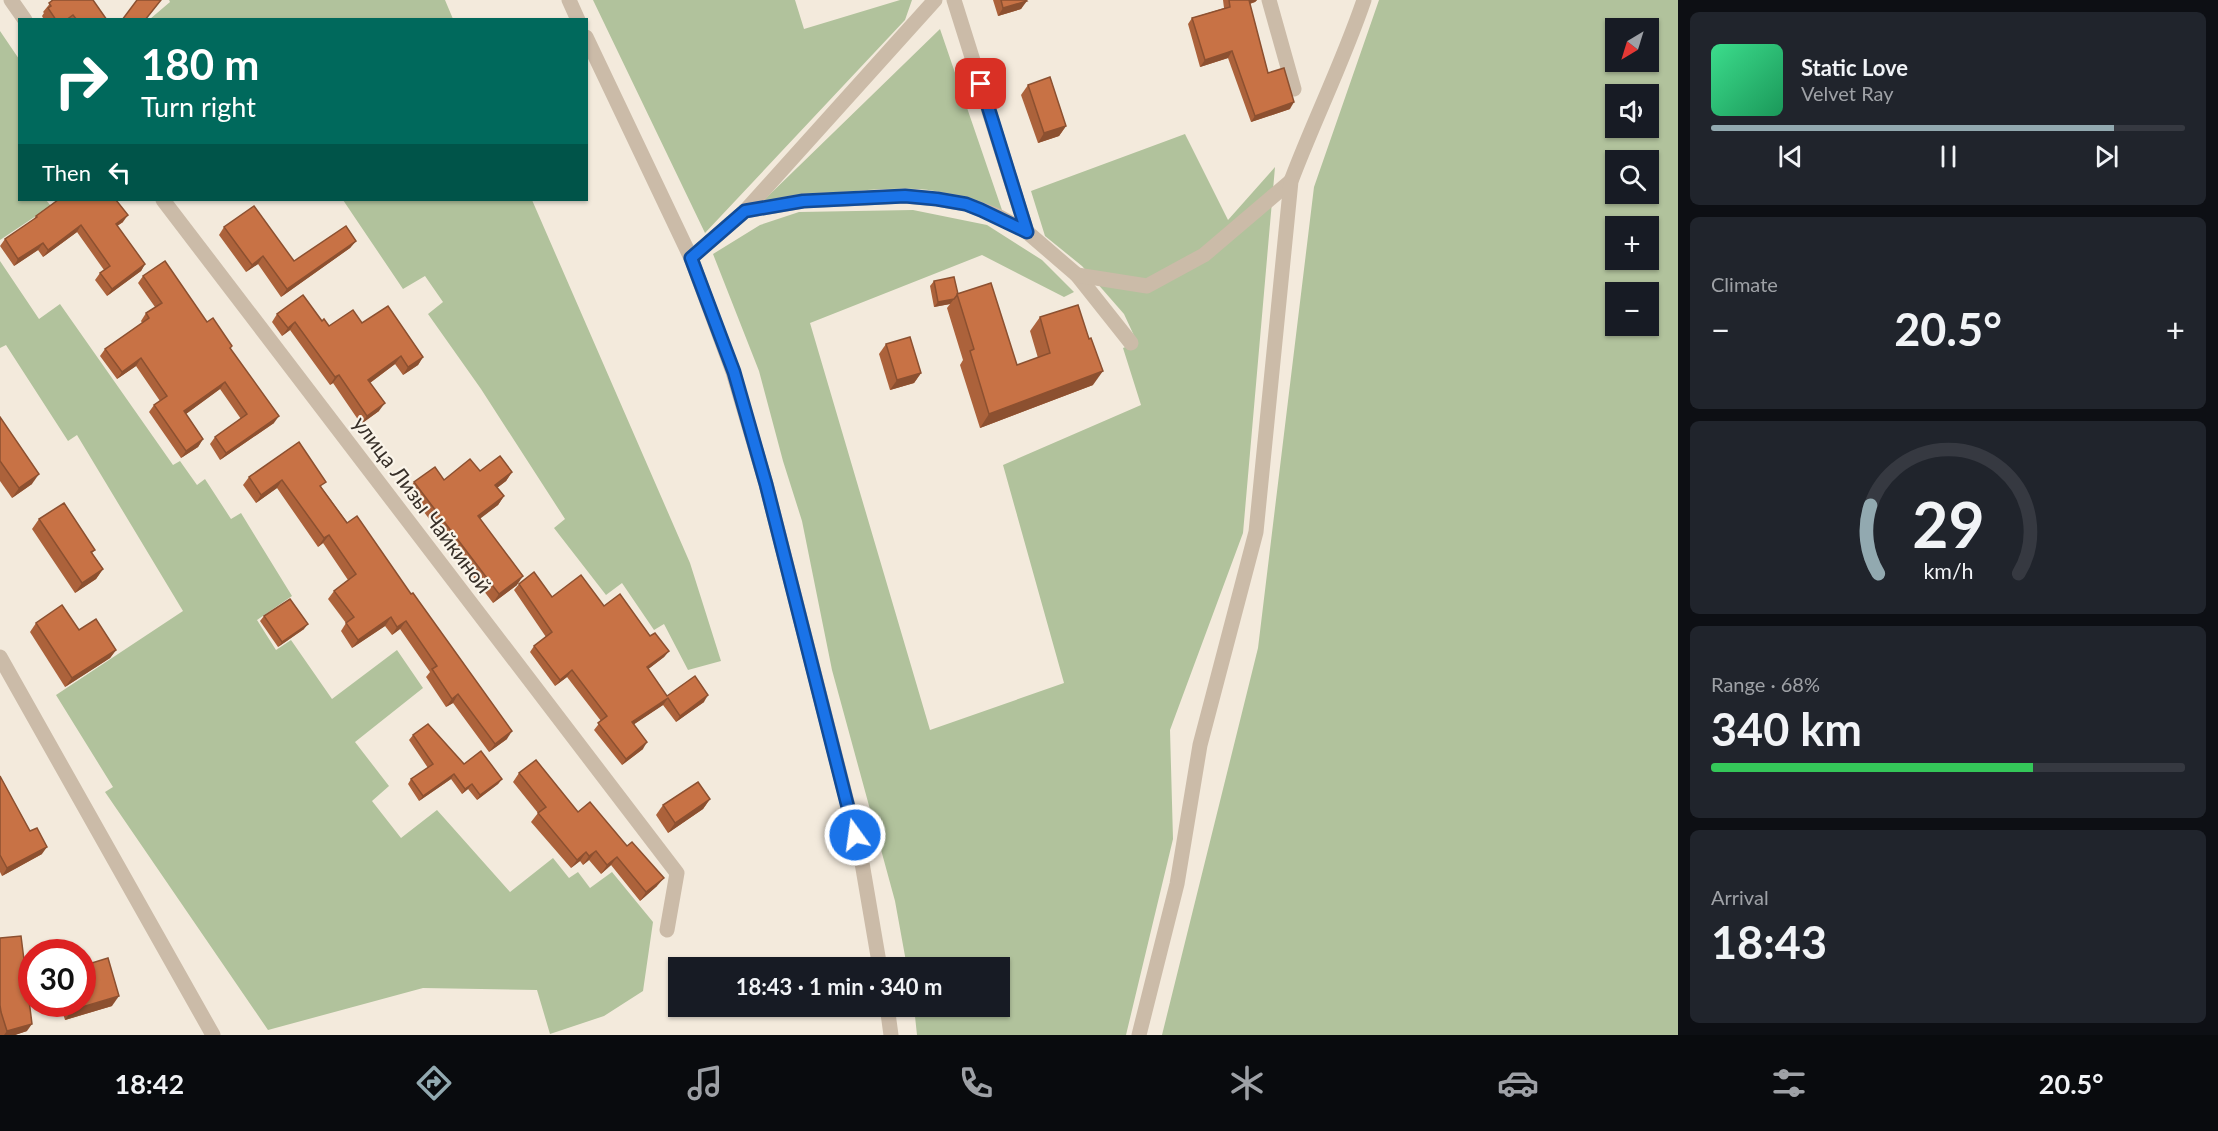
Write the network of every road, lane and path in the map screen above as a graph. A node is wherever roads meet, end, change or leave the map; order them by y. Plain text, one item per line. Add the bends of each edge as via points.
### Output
1 (10, 0) edge
2 (569, 0) edge
3 (934, 0) edge
4 (954, 0) edge
5 (1269, 0) edge
6 (1364, 0) edge
7 (24, 18) edge
8 (578, 18) edge
9 (588, 40) edge
10 (1294, 89) dead end
11 (1292, 181) junction
12 (164, 201) edge
13 (745, 211) junction
14 (1027, 232) junction
15 (691, 258) junction
16 (1077, 275) junction
17 (1131, 343) dead end
18 (0, 657) edge
19 (667, 930) dead end
20 (878, 957) edge
21 (889, 1017) edge
22 (213, 1035) edge
23 (891, 1035) edge
24 (1139, 1035) edge

1 - 7 street
2 - 8 street
3 - 13 street
4 - 14 street
5 - 10 street
6 - 11 street via 1349,46
9 - 15 street
11 - 16 street via 1204,255 1147,286
11 - 24 street via 1256,532 1200,745 1176,884
12 - 19 street, улица Лизы Чайкиной via 677,873
13 - 14 street via 814,201 905,196 966,204
13 - 15 street
14 - 16 street
15 - 20 street via 734,372 766,484 861,857
16 - 17 street
18 - 22 street
21 - 23 street

